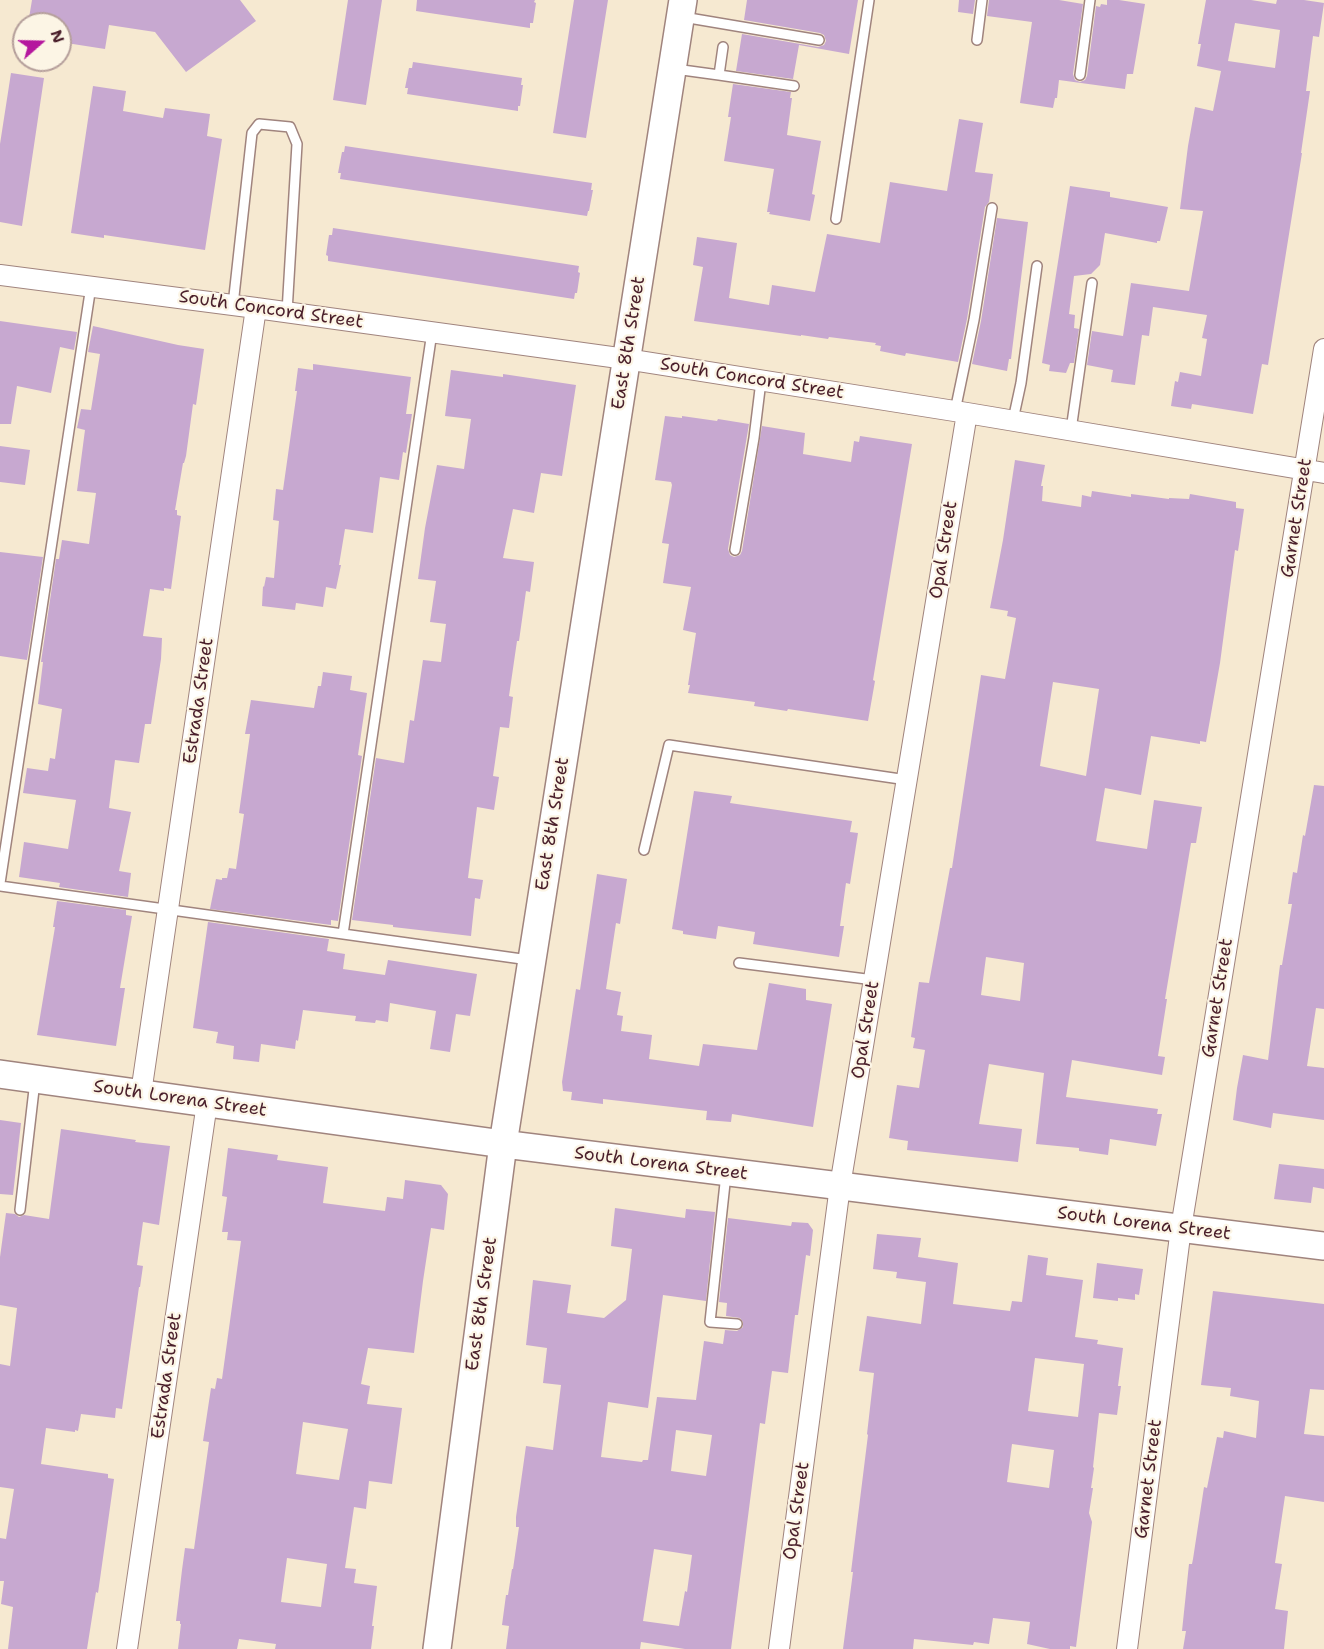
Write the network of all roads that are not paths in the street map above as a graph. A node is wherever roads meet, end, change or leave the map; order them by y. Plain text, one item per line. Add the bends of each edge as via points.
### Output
1 (869, 0) edge
2 (982, 0) edge
3 (1090, 0) edge
4 (681, 9) edge
5 (819, 40) dead end
6 (977, 40) dead end
7 (723, 47) dead end
8 (672, 69) junction
9 (719, 75) junction
10 (1080, 75) dead end
11 (794, 86) dead end
12 (992, 208) dead end
13 (836, 219) dead end
14 (1037, 266) dead end
15 (0, 274) edge
16 (1092, 283) dead end
17 (91, 286) junction
18 (233, 304) junction
19 (256, 308) junction
20 (287, 312) junction
21 (432, 332) junction
22 (1324, 349) edge
23 (626, 359) junction
24 (761, 381) junction
25 (961, 412) junction
26 (1013, 420) junction
27 (1071, 430) junction
28 (1314, 470) edge
29 (735, 550) dead end
30 (907, 780) junction
31 (644, 850) dead end
32 (0, 885) edge
33 (168, 910) junction
34 (344, 934) junction
35 (531, 960) junction
36 (739, 963) dead end
37 (874, 980) junction
38 (0, 1074) edge
39 (35, 1079) junction
40 (141, 1094) junction
41 (207, 1103) junction
42 (503, 1144) junction
43 (726, 1172) junction
44 (840, 1186) junction
45 (20, 1210) dead end
46 (1181, 1228) junction
47 (1324, 1246) edge
48 (737, 1324) dead end
49 (127, 1649) edge
50 (436, 1649) edge
51 (779, 1649) edge
52 (1127, 1649) edge

1 - 13 lane
2 - 6 lane
3 - 10 lane
4 - 5 lane
4 - 8 main road, East 8th Street
7 - 9 lane
8 - 9 lane
8 - 23 main road, East 8th Street
9 - 11 lane
12 - 25 lane
14 - 26 lane
15 - 17 street, South Concord Street
16 - 27 lane
17 - 18 street, South Concord Street
17 - 32 lane
18 - 19 street, South Concord Street
18 - 20 lane via 252,133 259,124 290,127 297,144
19 - 20 street, South Concord Street
19 - 33 street, Estrada Street
20 - 21 street, South Concord Street
21 - 23 street, South Concord Street
21 - 34 lane
22 - 28 street, Garnet Street
23 - 24 street, South Concord Street
23 - 35 main road, East 8th Street
24 - 25 street, South Concord Street
24 - 29 lane
25 - 26 street, South Concord Street
25 - 30 street, Opal Street
26 - 27 street, South Concord Street
27 - 28 street, South Concord Street
28 - 46 street, Garnet Street
30 - 31 lane via 669,746
30 - 37 street, Opal Street
32 - 33 lane
33 - 34 lane
33 - 40 street, Estrada Street
34 - 35 lane
35 - 42 main road, East 8th Street
36 - 37 lane
37 - 44 street, Opal Street
38 - 39 main road, South Lorena Street
39 - 40 main road, South Lorena Street
39 - 45 lane
40 - 41 main road, South Lorena Street
41 - 42 main road, South Lorena Street
41 - 49 street, Estrada Street
42 - 43 main road, South Lorena Street
42 - 50 main road, East 8th Street
43 - 44 main road, South Lorena Street
43 - 48 lane via 711,1322
44 - 46 main road, South Lorena Street
44 - 51 street, Opal Street
46 - 47 main road, South Lorena Street
46 - 52 street, Garnet Street

